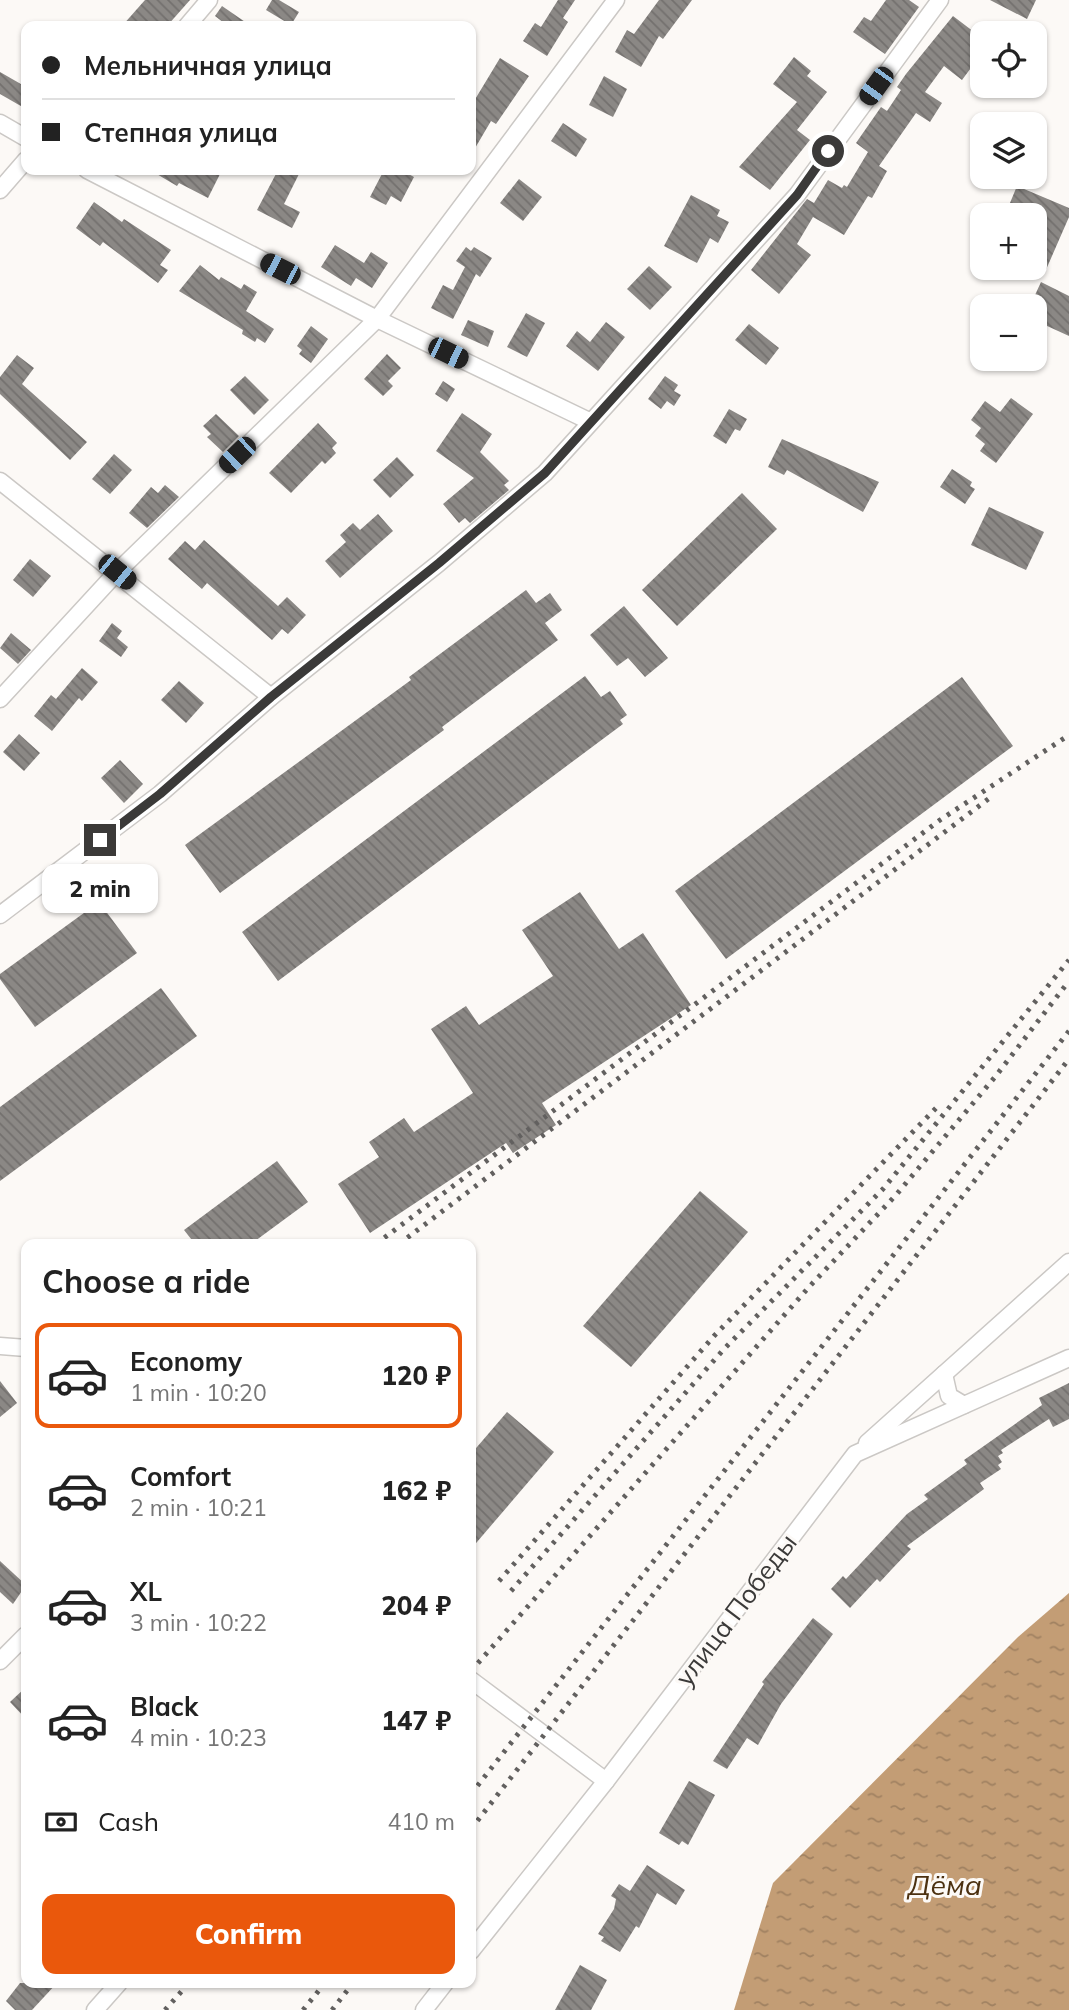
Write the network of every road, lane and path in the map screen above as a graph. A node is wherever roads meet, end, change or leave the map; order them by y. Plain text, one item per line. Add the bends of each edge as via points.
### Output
1 (209, 0) edge
2 (616, 0) edge
3 (940, 0) edge
4 (191, 21) edge
5 (0, 123) edge
6 (21, 135) edge
7 (21, 166) edge
8 (97, 175) edge
9 (0, 190) edge
10 (377, 319) junction
11 (589, 421) junction
12 (0, 481) edge
13 (117, 572) junction
14 (271, 697) junction
15 (0, 699) edge
16 (0, 915) edge
17 (1069, 1262) edge
18 (0, 1346) edge
19 (21, 1348) edge
20 (1069, 1358) edge
21 (944, 1374) junction
22 (964, 1405) junction
23 (855, 1454) junction
24 (21, 1640) edge
25 (0, 1661) edge
26 (476, 1684) edge
27 (606, 1781) junction
28 (476, 1945) edge
29 (115, 1988) edge
30 (441, 1988) edge
31 (95, 2010) edge
32 (424, 2010) edge

1 - 4 street
2 - 10 street
3 - 11 street via 797,195
5 - 6 street
7 - 9 street
8 - 10 street
10 - 11 street
10 - 13 street
11 - 14 street via 545,473
12 - 13 street
13 - 14 street
13 - 15 street
14 - 16 street via 160,794
17 - 21 street
18 - 19 street
20 - 22 street, улица Победы
21 - 22 street via 949,1396
21 - 23 street
22 - 23 street, улица Победы
23 - 27 street, улица Победы
24 - 25 street
26 - 27 street
27 - 28 street, улица Победы
29 - 31 street
30 - 32 street

